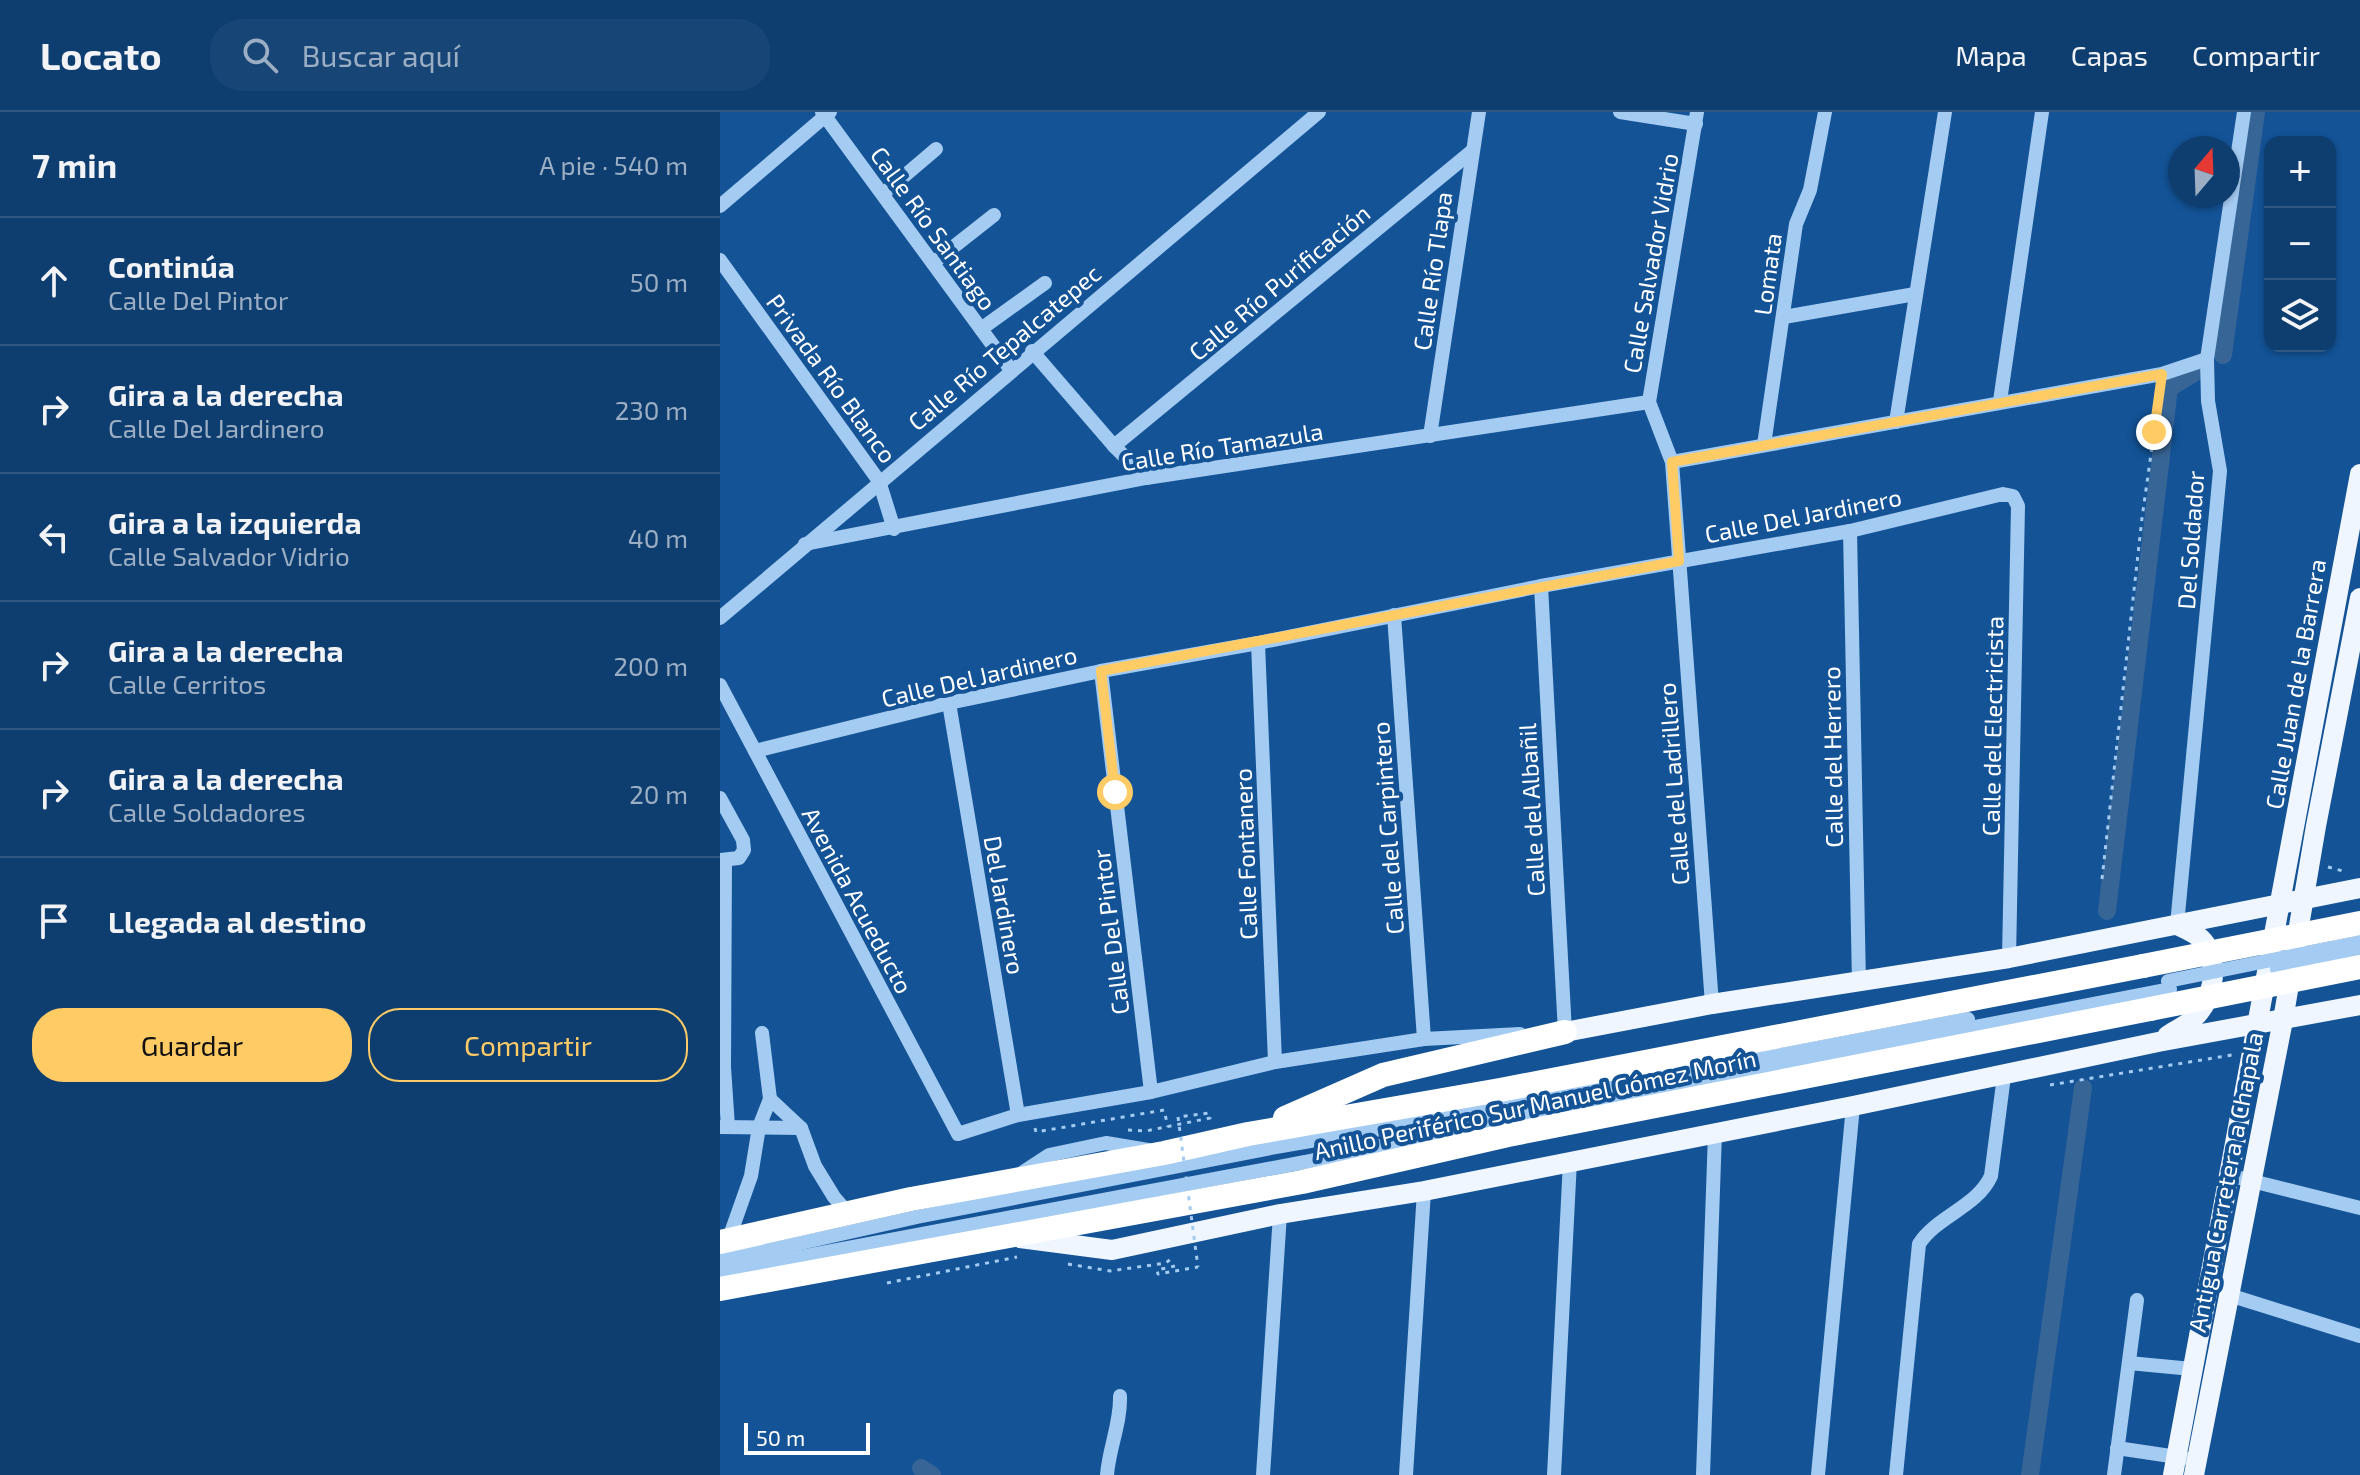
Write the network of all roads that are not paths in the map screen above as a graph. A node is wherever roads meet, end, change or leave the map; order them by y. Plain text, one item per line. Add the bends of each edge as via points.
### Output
1 (1319, 112) edge
2 (1479, 112) edge
3 (1620, 112) edge
4 (1825, 112) edge
5 (1945, 112) edge
6 (2042, 112) edge
7 (2244, 112) edge
8 (826, 113) edge
9 (1696, 118) edge
10 (936, 149) dead end
11 (1471, 152) junction
12 (883, 194) junction
13 (720, 206) edge
14 (994, 215) dead end
15 (720, 260) edge
16 (933, 263) junction
17 (1045, 283) dead end
18 (1915, 294) junction
19 (1784, 317) junction
20 (981, 329) junction
21 (1032, 351) junction
22 (2207, 359) junction
23 (1011, 370) junction
24 (2000, 401) junction
25 (1649, 402) junction
26 (1896, 422) junction
27 (1430, 436) junction
28 (1764, 445) junction
29 (1114, 446) junction
30 (1672, 462) junction
31 (2360, 474) edge
32 (1146, 478) junction
33 (879, 481) junction
34 (2013, 496) joint
35 (894, 529) junction
36 (1850, 531) junction
37 (805, 544) junction
38 (1679, 561) junction
39 (1541, 586) junction
40 (2360, 598) edge
41 (1394, 615) junction
42 (720, 618) edge
43 (1258, 643) junction
44 (1101, 671) junction
45 (720, 685) edge
46 (949, 703) junction
47 (755, 751) junction
48 (720, 798) edge
49 (723, 860) edge
50 (2360, 888) edge
51 (2304, 899) junction
52 (2281, 903) junction
53 (2360, 923) edge
54 (2177, 925) junction
55 (2360, 939) edge
56 (2360, 952) edge
57 (2009, 958) junction
58 (2360, 967) edge
59 (1859, 983) junction
60 (2169, 985) junction
61 (1712, 1004) junction
62 (2360, 1005) edge
63 (2283, 1020) junction
64 (2258, 1025) junction
65 (1565, 1032) junction
66 (762, 1033) dead end
67 (1424, 1039) junction
68 (2158, 1042) junction
69 (1275, 1062) junction
70 (2004, 1076) junction
71 (1151, 1092) junction
72 (770, 1099) junction
73 (1853, 1106) junction
74 (1025, 1114) junction
75 (724, 1127) edge
76 (759, 1127) junction
77 (801, 1128) junction
78 (1715, 1133) junction
79 (1248, 1134) junction
80 (1570, 1161) junction
81 (2228, 1175) junction
82 (2250, 1180) junction
83 (999, 1190) junction
84 (1424, 1191) junction
85 (914, 1208) junction
86 (2360, 1208) edge
87 (848, 1213) junction
88 (1280, 1214) junction
89 (1013, 1238) junction
90 (929, 1243) junction
91 (723, 1248) edge
92 (720, 1272) edge
93 (720, 1289) edge
94 (2229, 1295) junction
95 (2137, 1300) dead end
96 (2360, 1336) edge
97 (2129, 1363) junction
98 (2192, 1369) junction
99 (1120, 1396) dead end
100 (2117, 1448) junction
101 (2175, 1466) edge
102 (2196, 1468) edge
103 (1107, 1475) edge
104 (1263, 1475) edge
105 (1406, 1475) edge
106 (1554, 1475) edge
107 (1703, 1475) edge
108 (1818, 1475) edge
109 (1896, 1475) edge
110 (2114, 1475) edge

1 - 21 street, Calle Río Tepalcatepec
2 - 11 street, Calle Río Tlapa
3 - 9 street
4 - 19 street, Lomata via 1810,190 1796,224
5 - 18 street
6 - 24 street
7 - 22 street, Del Soldador
8 - 12 street, Calle Río Santiago
8 - 13 street
9 - 25 street, Calle Salvador Vidrio
10 - 12 street
11 - 27 street, Calle Río Tlapa
11 - 29 street, Calle Río Purificación
12 - 16 street, Calle Río Santiago
14 - 16 street
15 - 33 street, Privada Río Blanco
16 - 20 street, Calle Río Santiago
17 - 20 street
18 - 19 street
18 - 26 street
19 - 28 street, Lomata
20 - 23 street, Calle Río Santiago
21 - 23 street, Calle Río Tepalcatepec
21 - 29 street
22 - 24 street via 2162,374
22 - 54 street, Del Soldador via 2220,471
23 - 33 street, Calle Río Tepalcatepec
24 - 26 street
25 - 27 street, Calle Río Tamazula
25 - 30 street, Calle Salvador Vidrio
26 - 28 street
27 - 32 street, Calle Río Tamazula
28 - 30 street
29 - 32 street
30 - 38 street, Calle Salvador Vidrio
31 - 52 main road, Calle Juan de la Barrera
32 - 35 street, Calle Río Tamazula
33 - 35 street, Privada Río Blanco
33 - 37 street, Calle Río Tepalcatepec
34 - 36 street, Calle Del Jardinero via 2003,494
34 - 57 street, Calle del Electricista via 2018,506
35 - 37 street, Calle Río Tamazula
36 - 38 street, Calle Del Jardinero
36 - 59 street, Calle del Herrero
37 - 42 street, Calle Río Tepalcatepec
38 - 39 street, Calle Del Jardinero
38 - 61 street, Calle del Ladrillero
39 - 41 street, Calle Del Jardinero
39 - 65 street, Calle del Albañil
40 - 51 main road, Calle Juan de la Barrera
41 - 43 street, Calle Del Jardinero
41 - 67 street, Calle del Carpintero
43 - 44 street, Calle Del Jardinero
43 - 69 street, Calle Fontanero
44 - 46 street, Calle Del Jardinero
44 - 71 street, Calle Del Pintor
45 - 47 street, Avenida Acueducto
46 - 47 street, Calle Del Jardinero
46 - 74 street, Del Jardinero
47 - 74 street, Avenida Acueducto via 958,1134
48 - 49 street via 744,850 739,858
49 - 75 street
50 - 51 main road
51 - 52 main road
51 - 63 main road, Antigua Carretera a Chapala
52 - 54 main road
52 - 64 main road, Antigua Carretera a Chapala
53 - 79 highway, Anillo Periférico Sur Manuel Gómez Morín, bridge
54 - 57 main road
54 - 68 main road via 2207,945 2213,986 2192,1020
55 - 60 street, bridge
56 - 60 street, bridge
57 - 59 main road
58 - 89 highway, Anillo Periférico Sur Manuel Gómez Morín, bridge
59 - 61 main road
60 - 83 street
60 - 89 street via 1305,1162
61 - 65 main road
62 - 63 main road
63 - 64 main road
63 - 82 main road, Antigua Carretera a Chapala
64 - 68 main road
64 - 81 main road, Antigua Carretera a Chapala
65 - 67 street
65 - 79 highway via 1383,1075
66 - 72 street
67 - 69 street
68 - 70 main road
69 - 71 street
70 - 73 main road
70 - 109 street via 1985,1188 1919,1244
71 - 74 street
72 - 76 street
72 - 77 street
73 - 78 main road
73 - 108 street
75 - 76 street
76 - 77 street
76 - 91 street via 751,1176
77 - 87 street via 815,1166
78 - 80 main road
78 - 107 street
79 - 83 highway, Anillo Periférico Sur Manuel Gómez Morín
80 - 84 main road
80 - 106 street
81 - 82 street
81 - 98 main road, Antigua Carretera a Chapala
82 - 86 street
82 - 94 main road, Antigua Carretera a Chapala
83 - 85 highway, Anillo Periférico Sur Manuel Gómez Morín
84 - 88 main road
84 - 105 street
85 - 87 highway, Anillo Periférico Sur Manuel Gómez Morín
85 - 91 street
87 - 91 highway, Anillo Periférico Sur Manuel Gómez Morín
88 - 89 main road via 1112,1250
88 - 104 street
89 - 90 highway, Anillo Periférico Sur Manuel Gómez Morín
90 - 92 street
90 - 93 highway, Anillo Periférico Sur Manuel Gómez Morín
94 - 96 street
94 - 102 main road, Antigua Carretera a Chapala
95 - 97 street
97 - 98 street
97 - 100 street
98 - 101 main road, Antigua Carretera a Chapala
99 - 103 street
100 - 101 street
100 - 110 street
101 - 102 street

